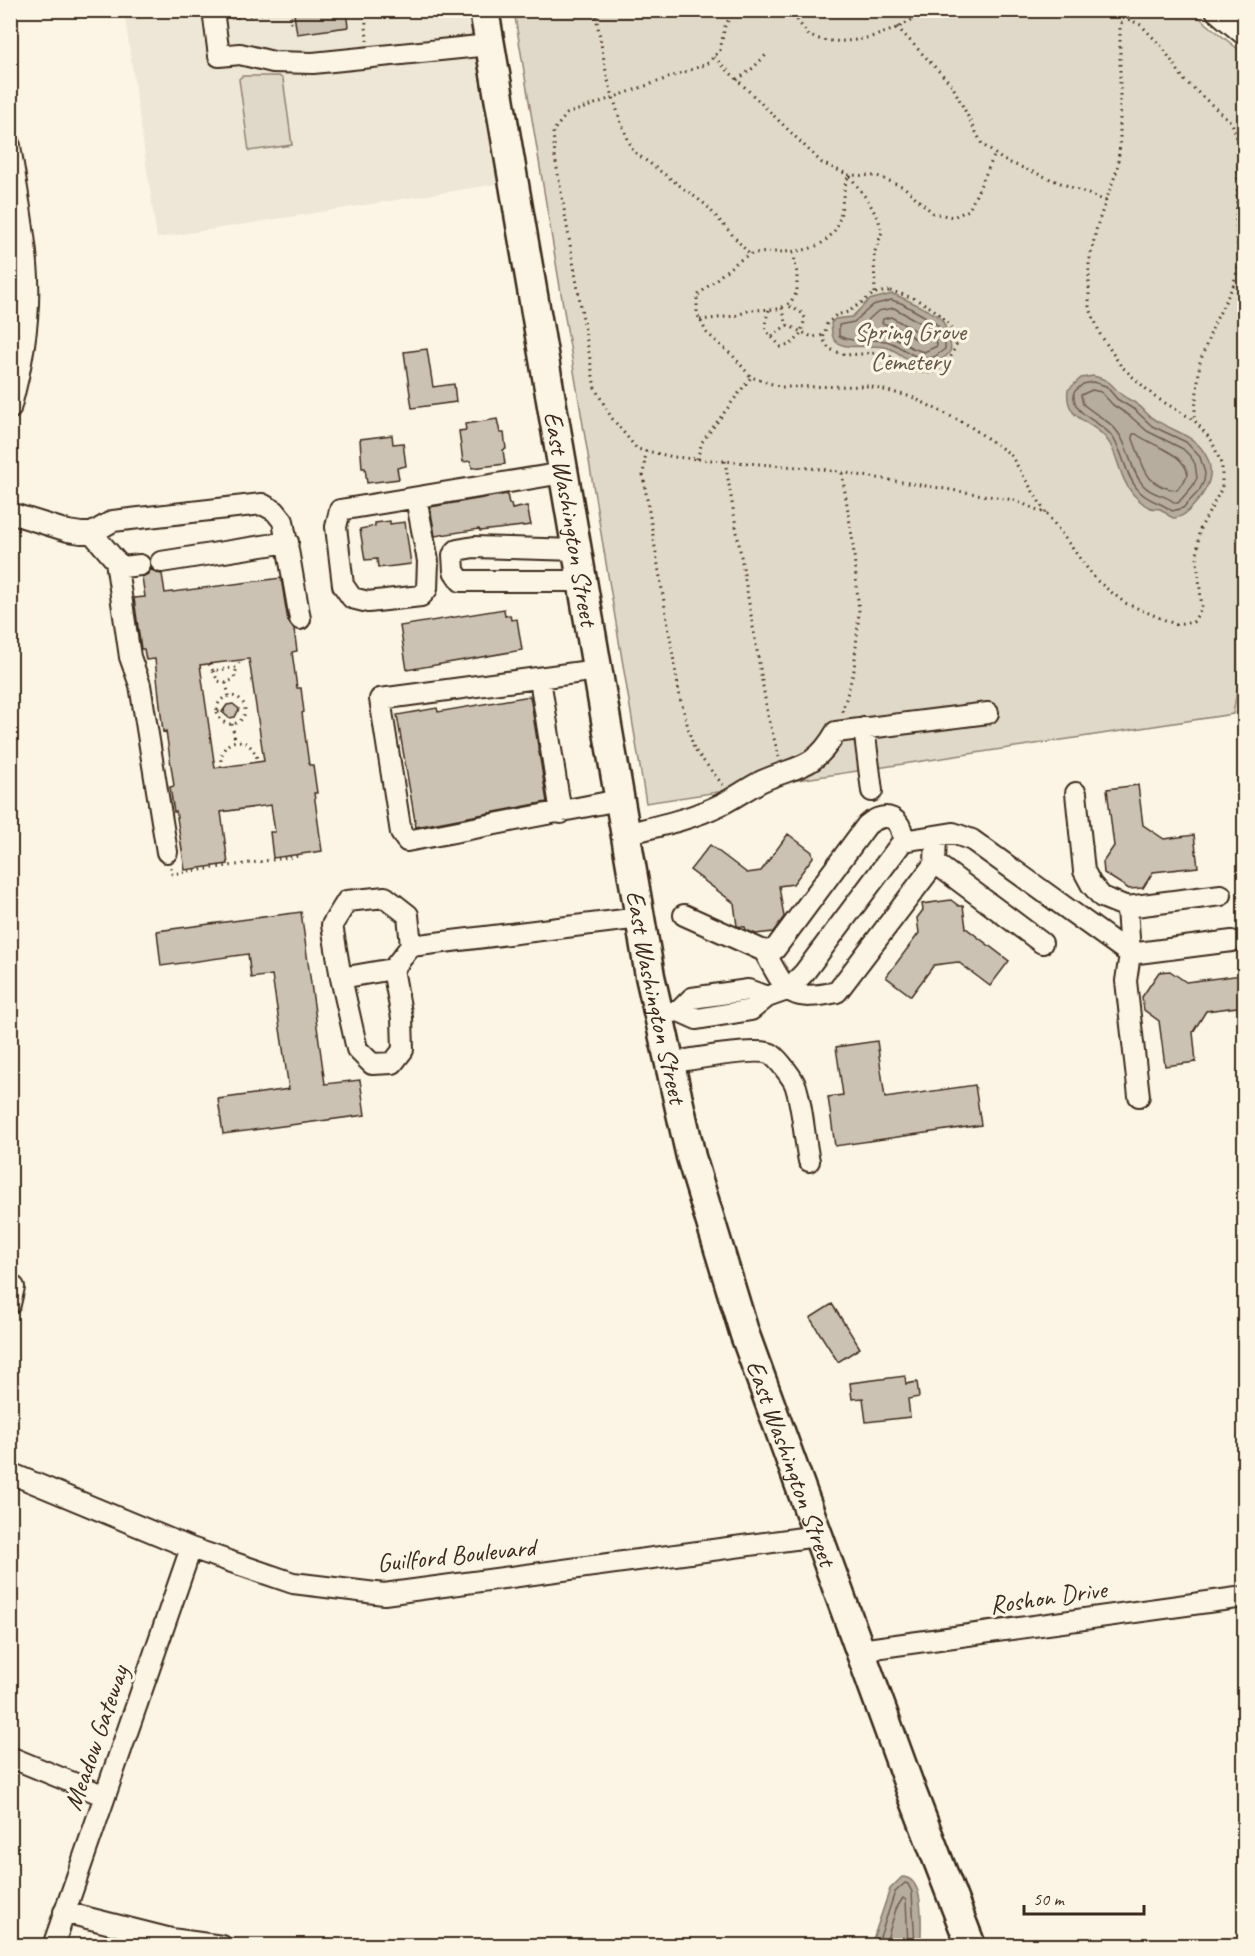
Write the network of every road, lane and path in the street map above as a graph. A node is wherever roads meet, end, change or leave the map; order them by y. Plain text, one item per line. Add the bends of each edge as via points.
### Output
1 (285, 10) edge
2 (290, 10) edge
3 (365, 10) edge
4 (484, 10) edge
5 (595, 10) edge
6 (734, 10) edge
7 (790, 10) edge
8 (926, 10) edge
9 (1115, 10) edge
10 (1221, 12) edge
11 (214, 15) edge
12 (1123, 17) junction
13 (295, 24) dead end
14 (897, 27) junction
15 (1245, 32) edge
16 (489, 45) junction
17 (368, 47) dead end
18 (765, 55) dead end
19 (714, 57) junction
20 (737, 80) junction
21 (614, 97) junction
22 (10, 146) edge
23 (995, 154) junction
24 (849, 175) junction
25 (1107, 201) junction
26 (17, 232) edge
27 (793, 252) junction
28 (750, 255) junction
29 (875, 293) junction
30 (787, 305) junction
31 (781, 307) junction
32 (769, 310) junction
33 (700, 320) junction
34 (787, 325) junction
35 (801, 333) junction
36 (825, 335) junction
37 (771, 336) junction
38 (751, 377) junction
39 (10, 409) edge
40 (1194, 420) junction
41 (646, 451) junction
42 (697, 459) junction
43 (725, 461) junction
44 (842, 472) junction
45 (564, 473) junction
46 (416, 498) junction
47 (10, 513) edge
48 (1047, 514) junction
49 (92, 533) junction
50 (288, 542) junction
51 (577, 550) junction
52 (116, 561) junction
53 (161, 562) dead end
54 (140, 565) dead end
55 (582, 581) junction
56 (300, 619) dead end
57 (240, 660) dead end
58 (209, 664) dead end
59 (237, 667) junction
60 (597, 670) junction
61 (213, 671) junction
62 (540, 679) junction
63 (226, 683) junction
64 (229, 697) junction
65 (245, 709) junction
66 (237, 710) dead end
67 (225, 711) dead end
68 (218, 712) junction
69 (988, 713) dead end
70 (232, 724) junction
71 (864, 728) junction
72 (836, 732) junction
73 (235, 741) junction
74 (258, 762) dead end
75 (221, 767) dead end
76 (784, 774) junction
77 (872, 790) dead end
78 (1076, 794) dead end
79 (736, 796) junction
80 (620, 800) junction
81 (561, 813) junction
82 (625, 834) junction
83 (936, 836) junction
84 (903, 841) junction
85 (166, 852) joint
86 (300, 854) dead end
87 (935, 863) junction
88 (1221, 895) dead end
89 (1127, 907) junction
90 (684, 915) dead end
91 (640, 918) junction
92 (1232, 941) dead end
93 (1042, 943) dead end
94 (411, 946) junction
95 (764, 951) junction
96 (1130, 954) junction
97 (393, 969) junction
98 (341, 978) junction
99 (787, 990) junction
100 (668, 1012) junction
101 (669, 1063) junction
102 (1139, 1096) dead end
103 (808, 1161) dead end
104 (10, 1473) edge
105 (818, 1536) junction
106 (191, 1548) junction
107 (1245, 1597) edge
108 (860, 1650) junction
109 (10, 1757) edge
110 (105, 1796) junction
111 (64, 1912) junction
112 (53, 1946) edge
113 (222, 1946) edge
114 (971, 1946) edge

1 - 11 path
2 - 13 path via 291,24
3 - 17 path
4 - 16 highway, East Washington Street
5 - 21 path
6 - 19 path
7 - 14 path via 809,36 832,41 872,37
8 - 14 path
9 - 12 path
10 - 15 main road
11 - 16 street via 219,56 240,54 273,62 313,63
12 - 25 path via 1118,170
12 - 40 path via 1141,25 1164,48 1185,81 1232,123 1239,144 1239,264 1200,363
14 - 23 path via 951,85 982,144
16 - 45 highway, East Washington Street
18 - 20 path
19 - 20 path
19 - 21 path via 707,64
20 - 24 path via 822,163
21 - 28 path via 633,151 706,205
21 - 41 path via 567,114 554,130 555,157 595,388 611,417 637,449
22 - 26 street
23 - 24 path via 969,210 953,217 933,213 904,187 877,176
23 - 25 path
24 - 27 path via 843,186 842,213 832,235 818,246
24 - 29 path via 869,202 882,232 874,254
25 - 40 path via 1089,263 1089,306 1100,334 1121,366 1155,397
26 - 39 street via 28,265 26,336
27 - 28 path
27 - 30 path via 797,292
28 - 33 path via 697,296
29 - 36 path via 848,312 836,315 827,324
29 - 36 path via 907,295 939,312 951,328 956,345 948,363 932,373 913,372 891,357 876,353 846,355 829,349 823,339
30 - 31 path
30 - 35 path via 805,318
31 - 32 path
31 - 34 path
32 - 33 path
32 - 37 path via 764,325
33 - 38 path via 707,333
34 - 35 path
34 - 37 path
35 - 36 path via 812,337
35 - 37 path via 800,338 781,347
38 - 42 path via 702,442
38 - 48 path via 781,387 868,386 912,398 968,425 1011,454
40 - 48 path via 1212,441 1222,465 1222,488 1199,531 1197,560 1202,608 1193,622 1177,625 1125,603 1096,580
41 - 42 path
41 - 79 path via 644,475 680,698 694,749
42 - 43 path
43 - 44 path
43 - 76 path via 768,716
44 - 48 path via 1014,500
44 - 72 path via 859,612 854,670
45 - 46 street
45 - 51 highway, East Washington Street
46 - 46 street via 340,510 336,527 343,585 352,598 368,602 422,596 427,589 428,561
47 - 49 street via 68,531
49 - 50 street via 113,520 262,504 283,521
49 - 52 street
50 - 53 street
50 - 56 street
51 - 55 highway, East Washington Street
51 - 55 street via 457,550 453,555 454,572 461,581
52 - 54 street via 123,567
52 - 85 street
55 - 60 highway, East Washington Street
57 - 59 path
58 - 61 path
59 - 61 path
59 - 63 path via 234,679
60 - 62 street
60 - 80 highway, East Washington Street
61 - 63 path via 216,679
62 - 81 street
62 - 81 street via 380,699 397,811 401,833 407,841
63 - 64 path
64 - 65 path via 237,698
64 - 68 path via 221,701
65 - 66 path
65 - 70 path via 240,721
67 - 68 path
68 - 70 path via 223,722
69 - 71 street
70 - 73 path
71 - 72 street
71 - 77 street
72 - 76 street via 814,761
73 - 74 path via 252,747
73 - 75 path via 224,747
76 - 79 street
78 - 89 street via 1084,871 1102,897
79 - 82 street via 688,818
80 - 81 street
80 - 82 highway, East Washington Street
82 - 91 highway, East Washington Street
83 - 84 street
83 - 87 street
83 - 96 street via 953,833 972,840
84 - 95 street via 903,831 896,820 876,817 775,949
84 - 99 street
85 - 86 path via 170,854 172,874
87 - 93 street
87 - 99 street via 837,992 815,996
88 - 89 street
89 - 96 street
90 - 95 street
91 - 94 street
91 - 100 highway, East Washington Street
92 - 96 street
94 - 97 street
94 - 98 street via 408,915 385,897 346,901 332,925
95 - 99 street
96 - 102 street via 1126,981
97 - 98 street
97 - 98 street via 403,1050 393,1063 372,1064 357,1049
99 - 100 street via 767,997 751,1010 697,1018
100 - 101 highway, East Washington Street
101 - 103 street via 727,1054 770,1054 796,1086
101 - 105 highway, East Washington Street via 716,1247
104 - 106 street, Guilford Boulevard
105 - 106 street, Guilford Boulevard via 384,1594 293,1583
105 - 108 highway, East Washington Street
106 - 110 street, Meadow Gateway
107 - 108 street, Roshon Drive
108 - 114 highway, East Washington Street
109 - 110 street
110 - 111 street, Meadow Gateway
111 - 112 street, Meadow Gateway
111 - 113 street via 171,1939

